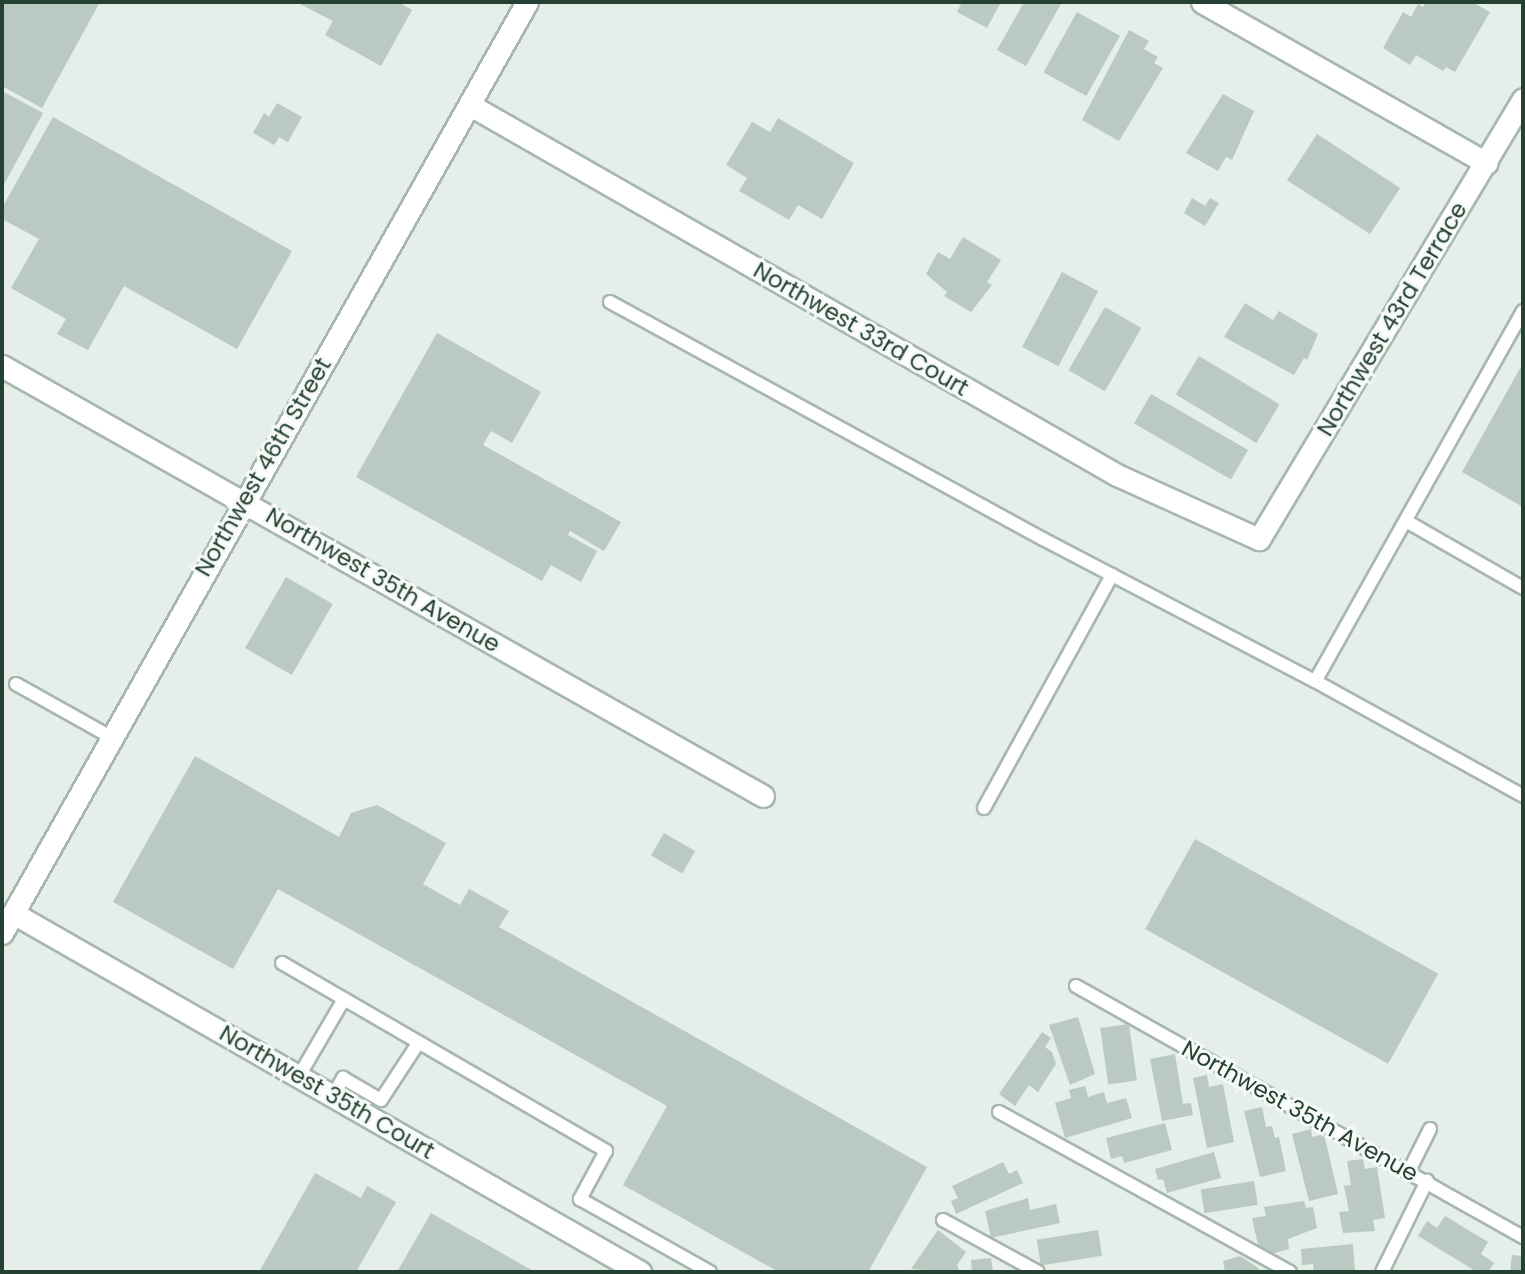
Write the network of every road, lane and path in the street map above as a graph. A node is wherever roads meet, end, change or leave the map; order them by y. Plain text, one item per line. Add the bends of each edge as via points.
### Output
1 (527, 2) edge
2 (1202, 2) edge
3 (1523, 99) edge
4 (470, 105) junction
5 (1487, 163) junction
6 (610, 302) dead end
7 (1523, 311) edge
8 (2, 366) edge
9 (243, 501) junction
10 (1406, 521) junction
11 (1259, 539) joint
12 (1112, 575) junction
13 (1523, 589) edge
14 (1315, 681) junction
15 (16, 684) dead end
16 (111, 737) junction
17 (763, 796) dead end
18 (1523, 796) edge
19 (984, 808) dead end
20 (13, 913) junction
21 (2, 933) edge
22 (282, 962) dead end
23 (1076, 986) dead end
24 (344, 999) junction
25 (419, 1042) junction
26 (299, 1076) junction
27 (333, 1096) junction
28 (999, 1112) dead end
29 (1430, 1129) dead end
30 (1409, 1171) junction
31 (1427, 1181) junction
32 (943, 1220) dead end
33 (1523, 1237) edge
34 (640, 1272) edge
35 (710, 1272) edge
36 (1038, 1272) edge
37 (1290, 1272) edge
38 (1382, 1272) edge

1 - 4 street, Northwest 46th Street
2 - 5 street
3 - 5 street, Northwest 43rd Terrace
4 - 9 street, Northwest 46th Street
4 - 11 street, Northwest 33rd Court via 1116,475
5 - 11 street, Northwest 43rd Terrace
6 - 12 lane
7 - 10 lane
8 - 9 street, Northwest 35th Avenue
9 - 16 street, Northwest 46th Street
9 - 17 street, Northwest 35th Avenue
10 - 13 lane
10 - 14 lane
12 - 14 lane
12 - 19 lane
14 - 18 lane
15 - 16 lane
16 - 20 street, Northwest 46th Street
20 - 21 street, Northwest 46th Street
20 - 26 street, Northwest 35th Court
22 - 24 lane
23 - 30 lane, Northwest 35th Avenue
24 - 25 lane
24 - 26 lane
25 - 27 lane via 382,1101 343,1078
25 - 35 lane via 606,1151 580,1199
26 - 27 street, Northwest 35th Court
27 - 34 street, Northwest 35th Court
28 - 37 lane
29 - 30 lane
30 - 31 lane, Northwest 35th Avenue
31 - 33 lane, Northwest 35th Avenue
31 - 38 lane
32 - 36 lane

